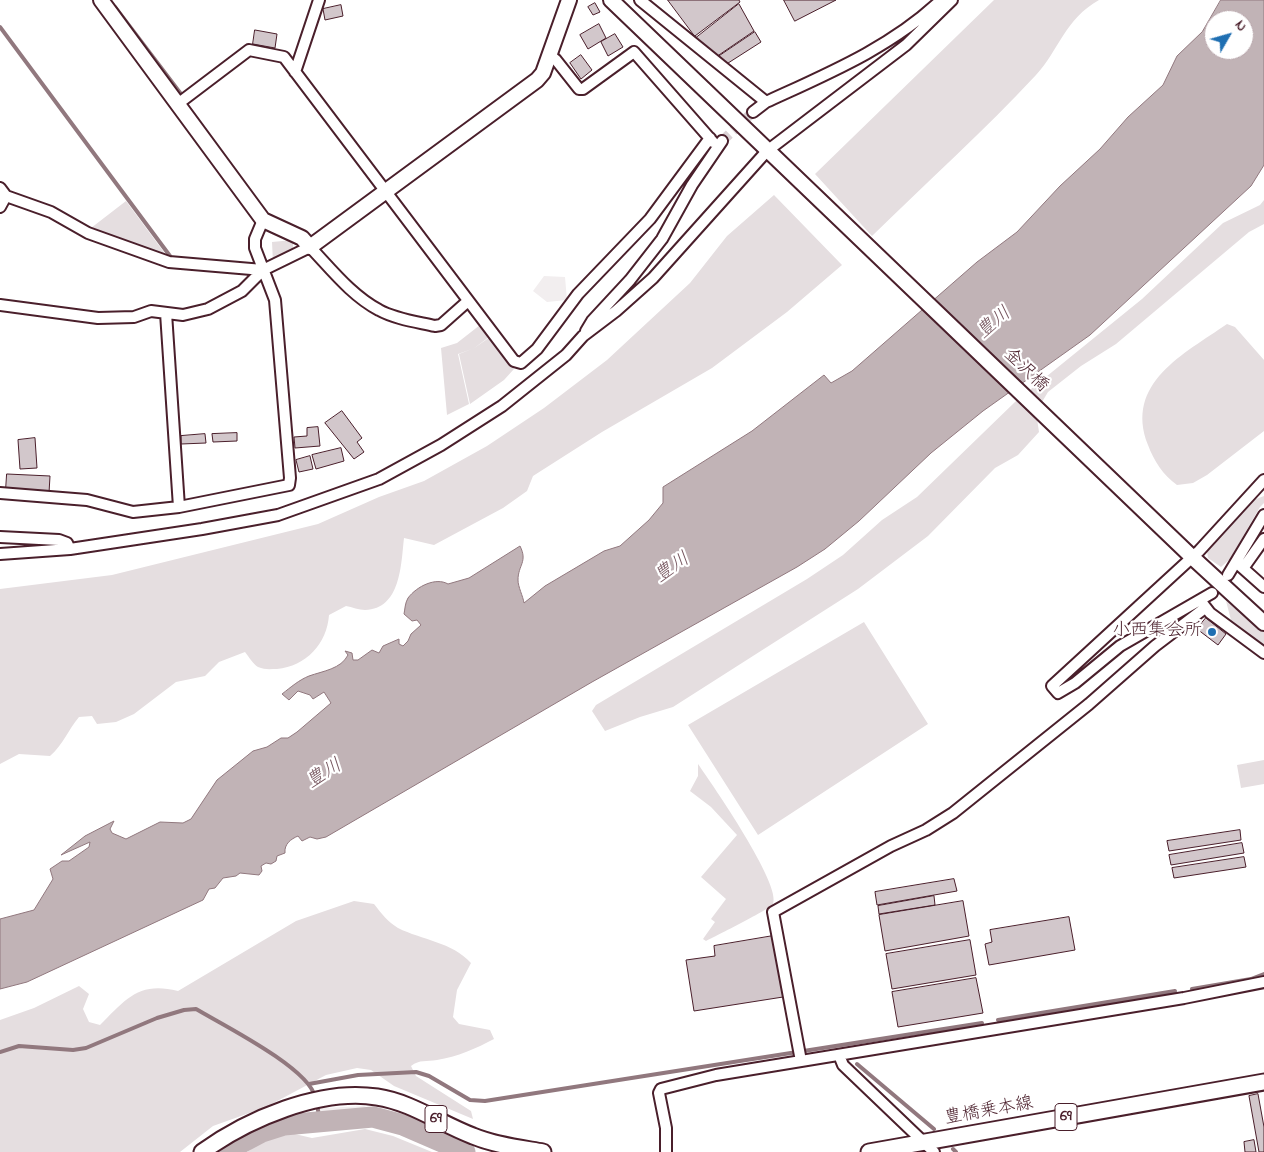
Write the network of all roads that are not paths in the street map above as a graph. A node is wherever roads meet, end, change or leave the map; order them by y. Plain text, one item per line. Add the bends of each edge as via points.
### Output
1 (318, 0) edge
2 (569, 0) edge
3 (611, 0) edge
4 (640, 0) edge
5 (941, 0) edge
6 (952, 0) edge
7 (107, 2) edge
8 (550, 55) junction
9 (295, 72) junction
10 (766, 102) junction
11 (179, 103) junction
12 (754, 112) tunnel mouth
13 (716, 142) junction
14 (768, 151) junction
15 (385, 191) junction
16 (3, 192) edge
17 (0, 207) edge
18 (263, 220) junction
19 (310, 247) junction
20 (263, 270) junction
21 (468, 301) junction
22 (0, 305) edge
23 (166, 314) junction
24 (583, 336) junction
25 (1262, 484) edge
26 (0, 493) edge
27 (179, 507) junction
28 (1264, 515) edge
29 (0, 537) edge
30 (1264, 540) edge
31 (70, 549) junction
32 (0, 554) edge
33 (1192, 557) junction
34 (1241, 565) junction
35 (1228, 575) dead end
36 (1264, 587) edge
37 (1212, 592) dead end
38 (1203, 604) junction
39 (1264, 623) edge
40 (1264, 653) edge
41 (1264, 982) edge
42 (839, 1055) junction
43 (801, 1060) junction
44 (1264, 1082) edge
45 (929, 1147) edge
46 (202, 1152) edge
47 (543, 1152) edge
48 (666, 1152) edge
49 (869, 1152) edge

1 - 9 street
2 - 8 main road
3 - 14 main road, 金沢橋
4 - 10 street
5 - 10 street via 925,15 866,54
6 - 14 street via 906,45
7 - 11 main road
8 - 13 street via 579,89 583,89 634,52
8 - 15 main road via 543,73 536,80
9 - 11 street via 284,57 249,50
9 - 15 street
10 - 12 street
11 - 18 main road
13 - 21 street via 650,219 578,294 537,349 521,363 514,361
13 - 24 street via 662,239
14 - 24 street via 653,278
14 - 33 main road, 金沢橋
15 - 19 main road
15 - 21 street
16 - 17 street
16 - 20 street via 51,212 88,234 169,262
18 - 19 main road via 302,238
18 - 20 street via 255,239
19 - 20 street
19 - 21 street via 364,300 380,311 435,326 442,325
20 - 23 street via 242,291 208,309 183,315
20 - 27 street via 275,300 289,485
22 - 23 street via 98,318 134,317 151,311
23 - 27 street
24 - 31 street via 566,355 502,406 380,479 278,515 202,530
25 - 33 street
26 - 27 street via 86,500 133,512
28 - 34 street
29 - 31 street via 59,540 67,542
30 - 34 street
31 - 32 street
33 - 38 street via 1052,686 1058,693 1120,646
33 - 39 main road, 金沢橋
34 - 35 street
34 - 36 street
37 - 38 street
38 - 40 street
38 - 43 street via 1089,704 953,813 773,912
41 - 42 street
42 - 43 street
42 - 45 street via 844,1065
43 - 48 street via 716,1074 662,1089 659,1093 666,1128
44 - 45 main road, 豊橋乗本線 / 69
45 - 49 main road, 豊橋乗本線 / 69
46 - 47 main road, 69 via 248,1124 308,1103 377,1097 473,1136

